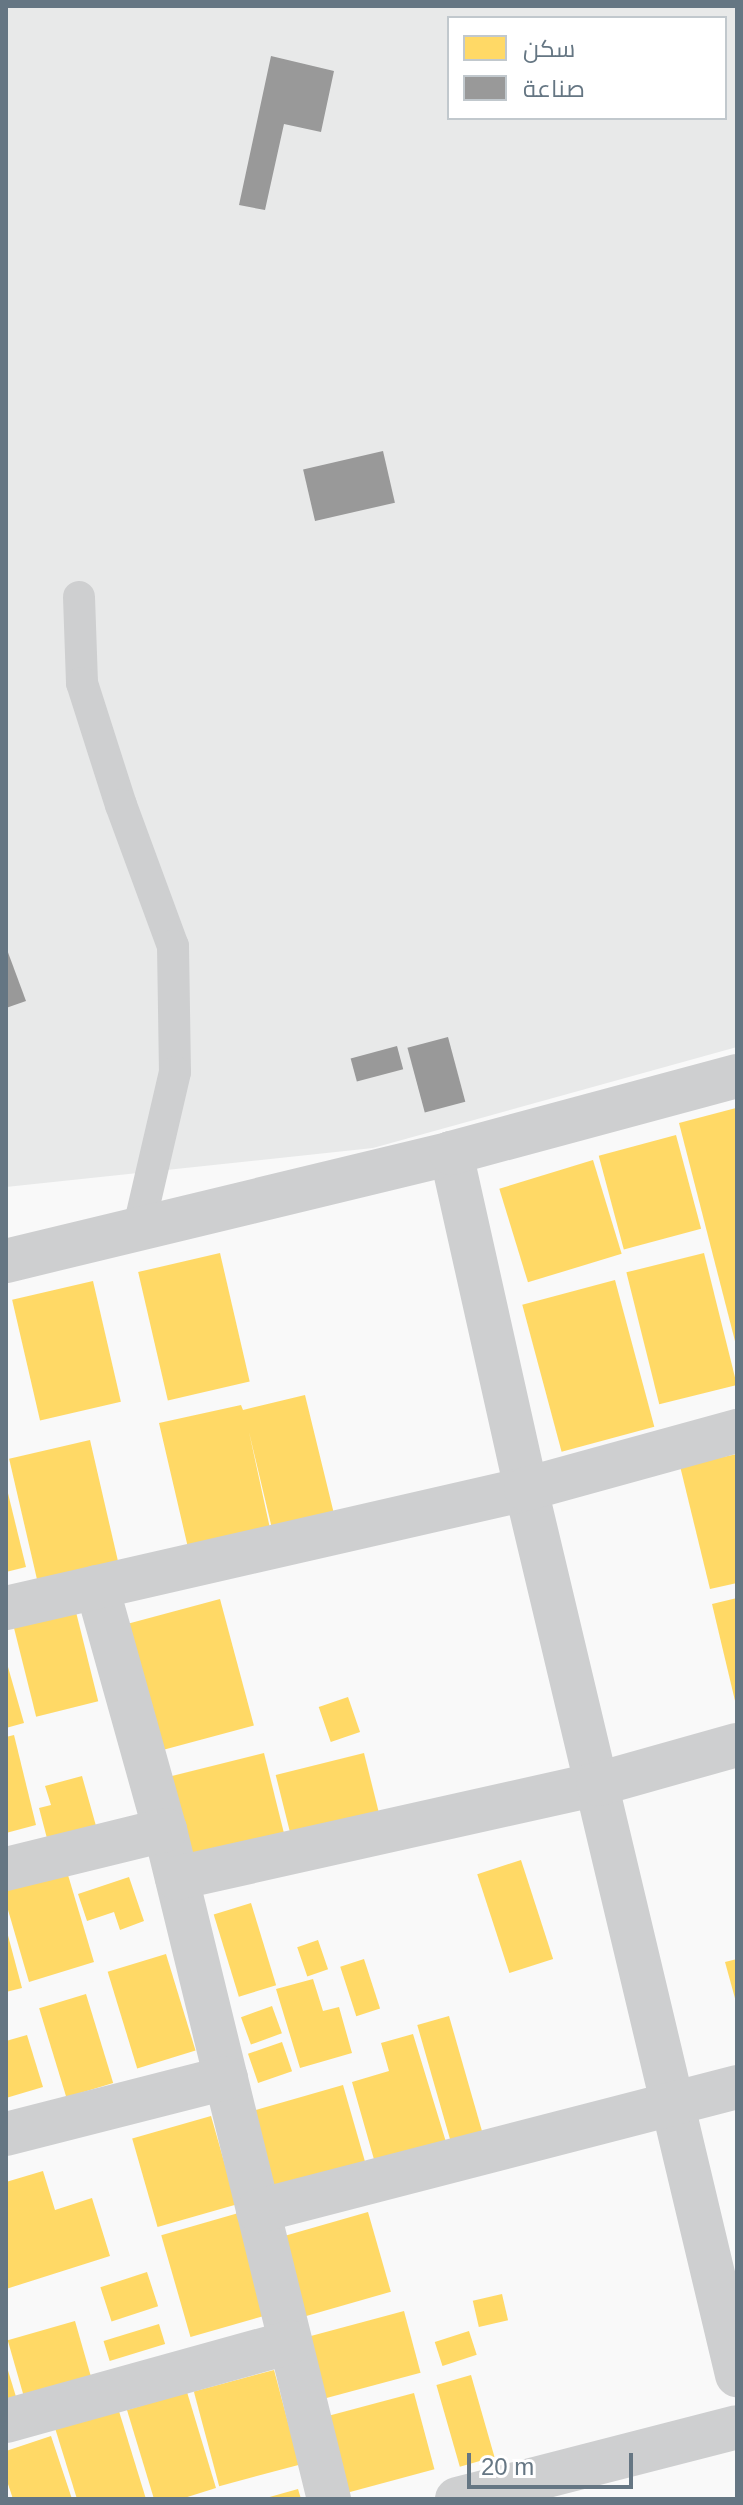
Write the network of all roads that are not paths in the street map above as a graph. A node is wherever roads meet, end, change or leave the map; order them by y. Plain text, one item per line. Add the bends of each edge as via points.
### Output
1 (79, 597) dead end
2 (737, 1076) edge
3 (451, 1153) junction
4 (138, 1231) junction
5 (6, 1261) edge
6 (737, 1431) edge
7 (526, 1489) junction
8 (97, 1587) junction
9 (6, 1608) edge
10 (737, 1745) edge
11 (598, 1784) junction
12 (165, 1830) junction
13 (6, 1869) edge
14 (177, 1878) junction
15 (226, 2078) junction
16 (737, 2087) edge
17 (674, 2104) junction
18 (6, 2134) edge
19 (258, 2211) junction
20 (290, 2342) junction
21 (737, 2375) edge
22 (6, 2421) edge
23 (737, 2427) edge
24 (329, 2499) edge
25 (457, 2499) edge

1 - 4 lane via 82,683 173,946 175,1072
2 - 3 street
3 - 4 street
3 - 7 street
4 - 5 street
6 - 7 street
7 - 8 street
7 - 11 street
8 - 9 street
8 - 12 street
10 - 11 street
11 - 14 street
11 - 17 street
12 - 13 street
12 - 14 street
14 - 15 street
15 - 18 street
15 - 19 street
16 - 17 street
17 - 19 street
17 - 21 street
19 - 20 street
20 - 22 street
20 - 24 street
23 - 25 street

